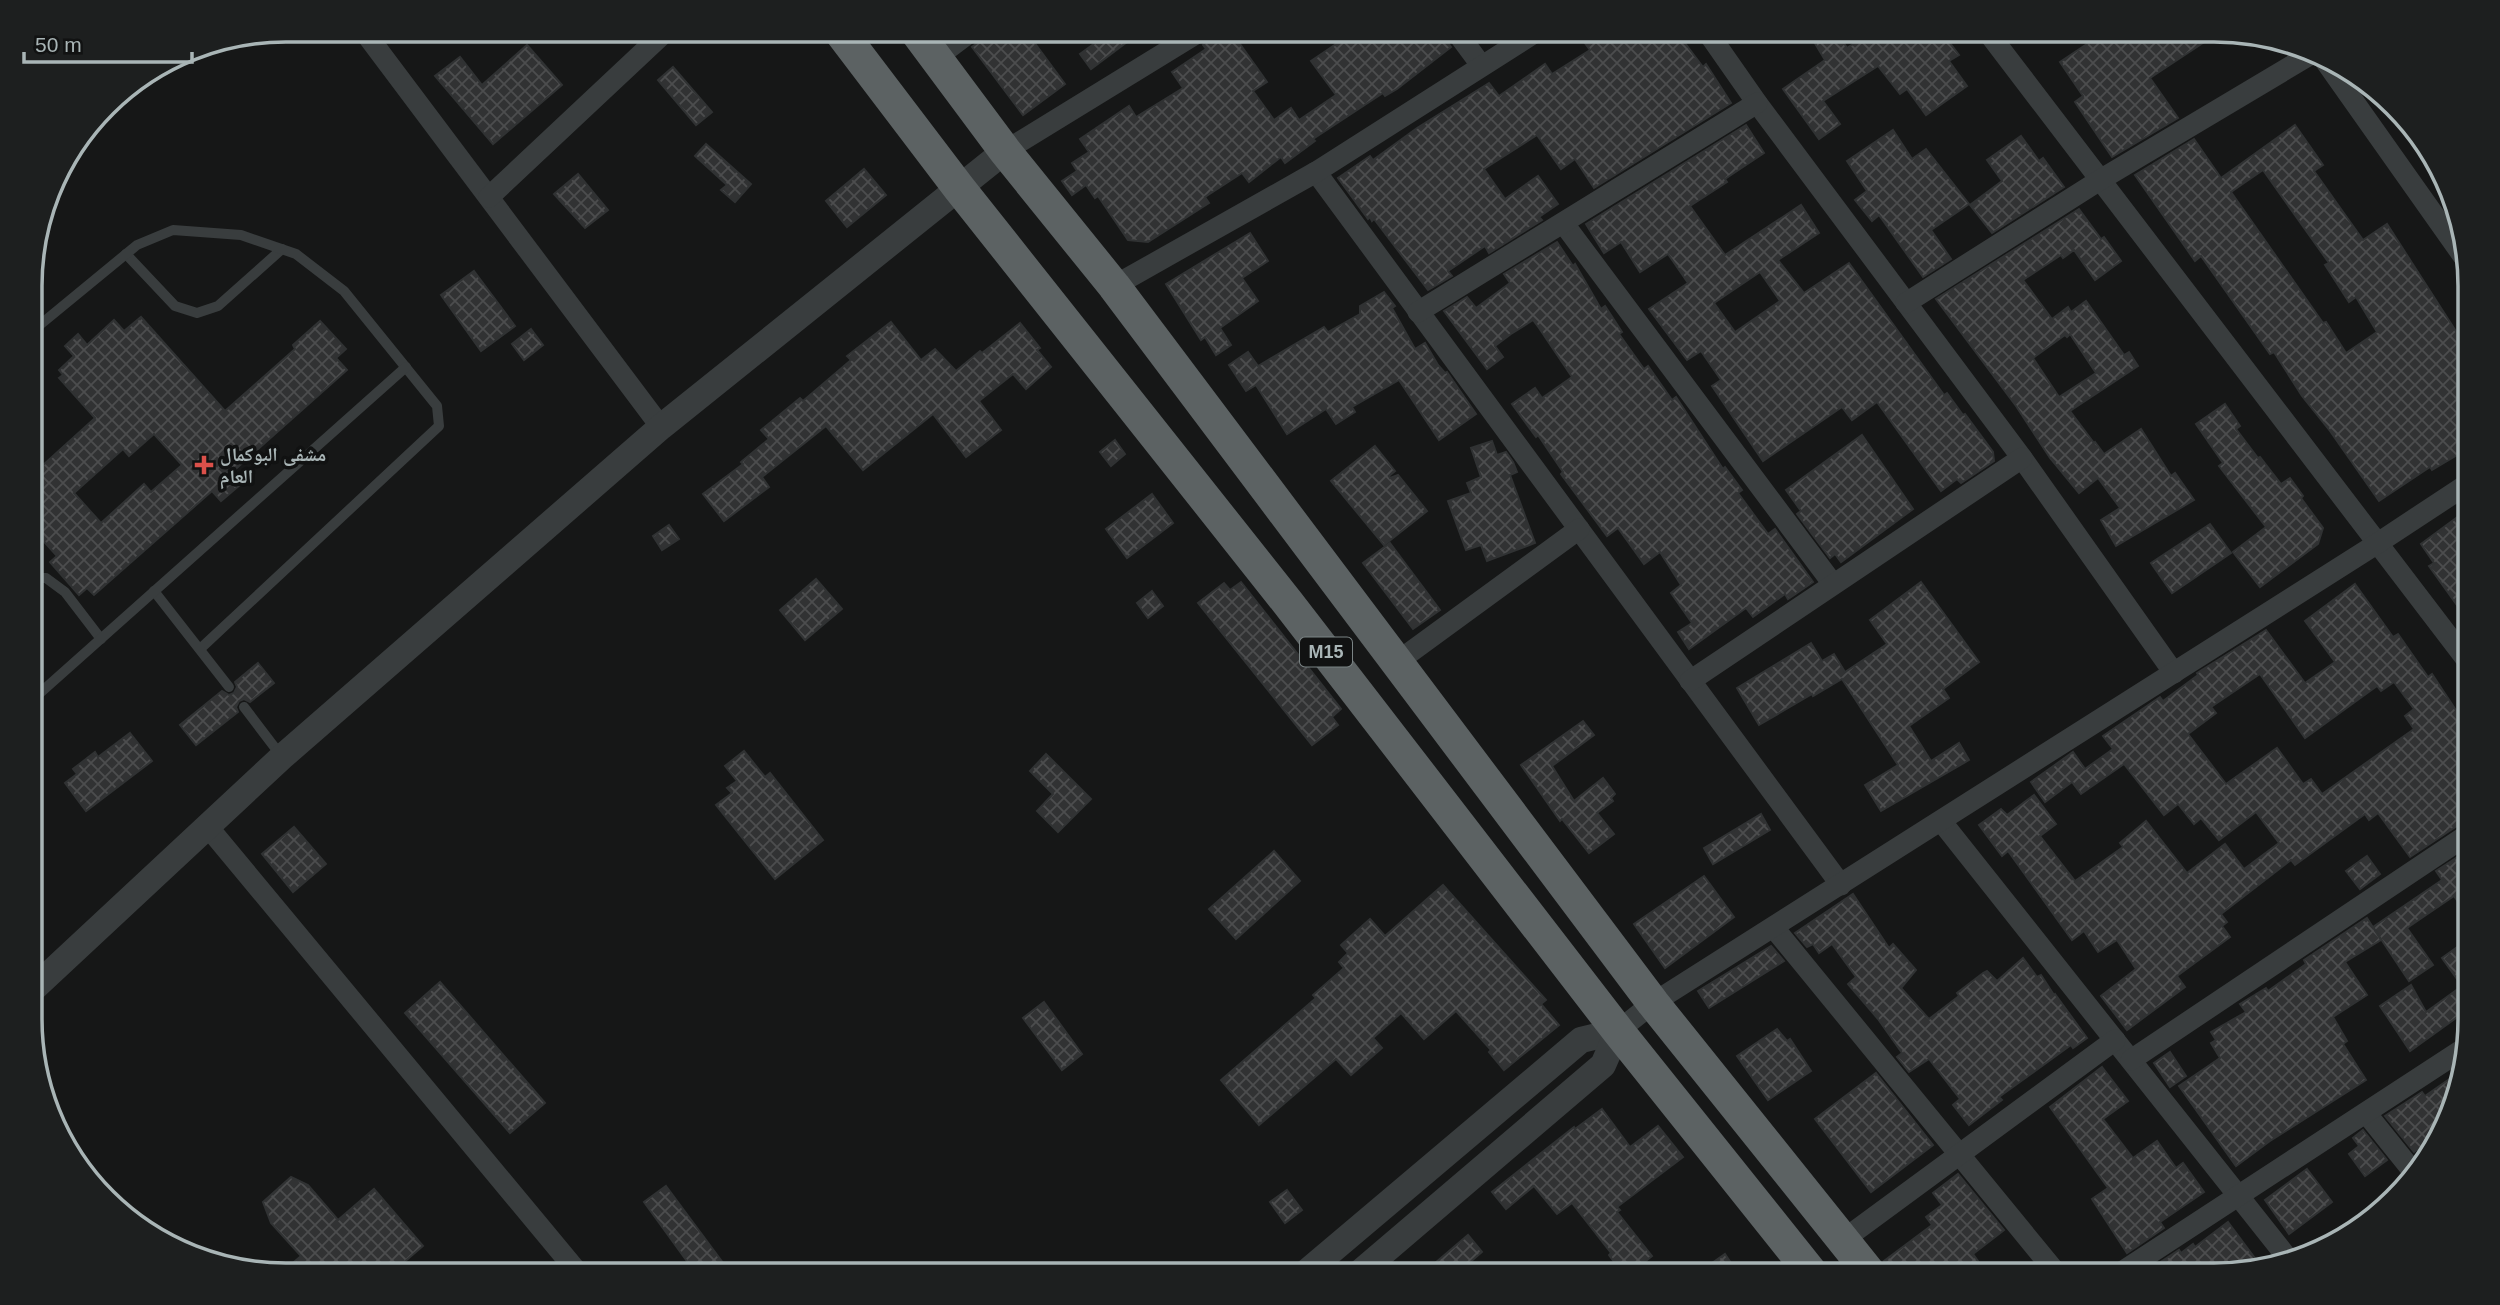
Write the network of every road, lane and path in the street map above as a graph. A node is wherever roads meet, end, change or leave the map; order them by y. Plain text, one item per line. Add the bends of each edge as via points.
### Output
1 (1464, 42) edge
2 (1519, 42) edge
3 (1715, 42) edge
4 (1995, 42) edge
5 (373, 43) edge
6 (653, 43) edge
7 (849, 43) edge
8 (924, 43) edge
9 (956, 43) edge
10 (1181, 43) edge
11 (936, 58) junction
12 (2302, 59) edge
13 (1481, 65) junction
14 (2336, 76) edge
15 (1757, 103) junction
16 (1005, 150) junction
17 (1316, 173) junction
18 (2100, 180) junction
19 (959, 188) junction
20 (489, 197) junction
21 (1564, 224) junction
22 (2454, 243) edge
23 (282, 249) junction
24 (126, 254) junction
25 (1114, 286) junction
26 (1906, 303) junction
27 (1418, 312) junction
28 (43, 322) edge
29 (406, 367) junction
30 (662, 427) junction
31 (2022, 458) junction
32 (2458, 490) edge
33 (1579, 530) junction
34 (2378, 543) junction
35 (43, 578) edge
36 (1833, 584) junction
37 (154, 591) junction
38 (101, 639) junction
39 (2458, 648) edge
40 (200, 649) junction
41 (1397, 662) junction
42 (2174, 673) junction
43 (1690, 681) junction
44 (229, 687) dead end
45 (42, 691) edge
46 (244, 707) dead end
47 (282, 757) junction
48 (1941, 821) junction
49 (208, 827) junction
50 (2458, 841) edge
51 (1842, 885) junction
52 (1774, 928) junction
53 (42, 975) edge
54 (1653, 1003) junction
55 (1618, 1031) junction
56 (2115, 1040) junction
57 (2455, 1054) edge
58 (2131, 1060) junction
59 (2366, 1112) junction
60 (1959, 1155) junction
61 (2408, 1165) edge
62 (2238, 1196) junction
63 (1843, 1240) junction
64 (2283, 1252) edge
65 (1318, 1262) edge
66 (1372, 1262) edge
67 (1803, 1262) edge
68 (1861, 1262) edge
69 (2047, 1262) edge
70 (2137, 1262) edge
71 (570, 1263) edge

1 - 13 street
2 - 13 street
3 - 15 street
4 - 18 street
5 - 20 street
6 - 20 street
7 - 19 highway, M15
8 - 11 highway, M15
9 - 11 street
10 - 16 street
11 - 16 highway, M15
12 - 18 street
13 - 17 street
14 - 22 street
15 - 21 street
15 - 26 street
16 - 19 street
16 - 25 highway, M15
17 - 25 street
17 - 27 street
18 - 26 street
18 - 34 street
19 - 30 street
19 - 55 highway, M15 via 1288,603
20 - 30 street
21 - 27 street
21 - 36 street
23 - 24 lane via 240,235 173,230
23 - 24 lane via 218,306 197,313 175,306
23 - 29 lane via 296,254 344,291
24 - 28 lane
25 - 41 highway, M15
26 - 31 street
27 - 33 street
29 - 37 lane
29 - 40 lane via 437,406 439,426
30 - 47 street
31 - 36 street
31 - 42 street
32 - 34 street
33 - 41 street
33 - 43 street
34 - 39 street
34 - 42 street
35 - 38 lane via 65,592
36 - 43 street
37 - 38 lane
37 - 40 lane
38 - 45 lane
40 - 44 lane
41 - 54 highway, M15
42 - 48 street
43 - 51 street
46 - 47 lane
47 - 49 street
48 - 51 street
48 - 56 street
49 - 53 street
49 - 71 street
50 - 58 street
51 - 52 street
52 - 54 street
52 - 60 street
54 - 55 street
54 - 63 highway, M15
55 - 65 street via 1581,1040
55 - 66 street via 1603,1065
55 - 67 highway, M15
56 - 58 street
56 - 60 street
57 - 59 street
58 - 62 street
59 - 61 street
59 - 62 street
60 - 63 street
60 - 69 street
62 - 64 street
62 - 70 street
63 - 68 highway, M15

